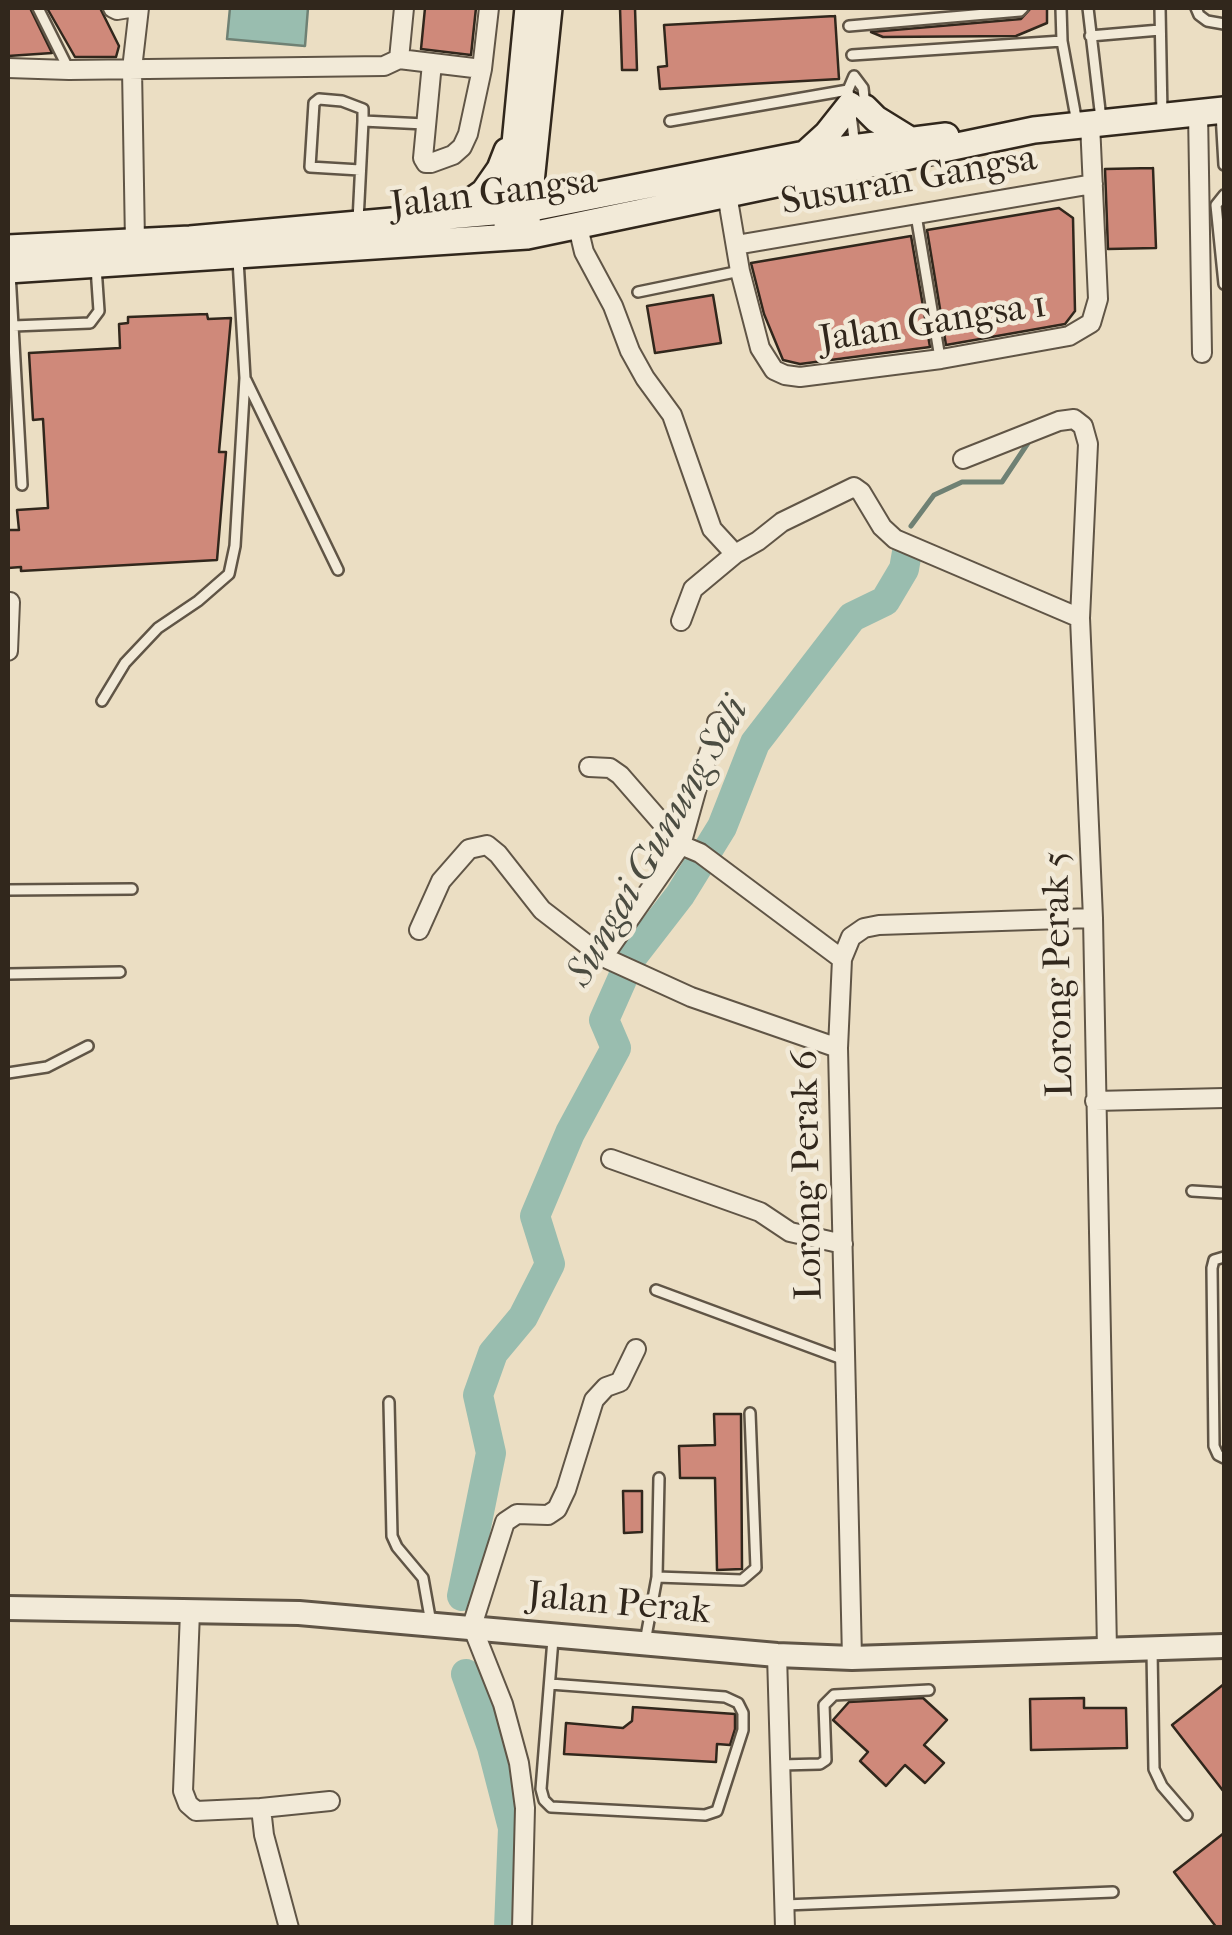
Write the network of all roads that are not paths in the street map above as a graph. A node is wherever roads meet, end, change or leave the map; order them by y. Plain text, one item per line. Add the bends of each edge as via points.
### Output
1 (38, 8) edge
2 (112, 8) edge
3 (129, 8) edge
4 (140, 8) edge
5 (404, 8) edge
6 (489, 8) edge
7 (528, 8) edge
8 (550, 8) edge
9 (1023, 8) edge
10 (1061, 8) edge
11 (1088, 8) edge
12 (1160, 8) edge
13 (1196, 8) edge
14 (1224, 24) edge
15 (849, 26) dead end
16 (1160, 30) junction
17 (1090, 36) junction
18 (1062, 42) junction
19 (852, 56) dead end
20 (399, 59) junction
21 (432, 63) junction
22 (8, 68) edge
23 (482, 69) junction
24 (70, 70) junction
25 (132, 70) junction
26 (854, 101) junction
27 (1214, 111) edge
28 (1162, 114) junction
29 (363, 120) junction
30 (670, 121) dead end
31 (1089, 123) junction
32 (426, 124) junction
33 (525, 135) junction
34 (910, 140) junction
35 (981, 140) junction
36 (805, 154) junction
37 (864, 157) junction
38 (1224, 165) edge
39 (360, 170) junction
40 (1092, 184) junction
41 (601, 194) junction
42 (727, 194) junction
43 (1224, 195) edge
44 (915, 212) junction
45 (450, 216) junction
46 (517, 223) junction
47 (358, 224) junction
48 (578, 227) junction
49 (136, 242) junction
50 (736, 246) junction
51 (238, 258) junction
52 (8, 263) edge
53 (96, 266) junction
54 (740, 270) junction
55 (1224, 284) edge
56 (638, 292) dead end
57 (13, 326) junction
58 (1202, 353) dead end
59 (940, 359) junction
60 (245, 378) junction
61 (964, 459) dead end
62 (22, 485) dead end
63 (735, 554) junction
64 (338, 570) dead end
65 (10, 602) edge
66 (1080, 618) junction
67 (682, 621) dead end
68 (8, 651) edge
69 (102, 701) dead end
70 (717, 722) dead end
71 (589, 767) dead end
72 (682, 845) junction
73 (132, 889) dead end
74 (8, 890) edge
75 (1092, 918) junction
76 (419, 930) dead end
77 (603, 958) junction
78 (842, 959) junction
79 (120, 972) dead end
80 (8, 974) edge
81 (88, 1046) dead end
82 (838, 1048) junction
83 (8, 1074) edge
84 (1224, 1098) edge
85 (1096, 1101) junction
86 (611, 1159) dead end
87 (1192, 1191) dead end
88 (1224, 1193) edge
89 (843, 1244) junction
90 (1224, 1257) edge
91 (656, 1290) dead end
92 (636, 1349) dead end
93 (845, 1360) junction
94 (389, 1402) dead end
95 (750, 1413) dead end
96 (1224, 1458) edge
97 (658, 1478) dead end
98 (657, 1577) junction
99 (8, 1608) edge
100 (190, 1612) junction
101 (431, 1622) junction
102 (472, 1626) junction
103 (554, 1634) junction
104 (645, 1642) junction
105 (1224, 1646) edge
106 (1152, 1648) junction
107 (1107, 1650) junction
108 (776, 1654) junction
109 (852, 1658) junction
110 (550, 1684) junction
111 (929, 1690) dead end
112 (780, 1765) junction
113 (330, 1801) dead end
114 (261, 1808) junction
115 (1188, 1816) dead end
116 (1113, 1892) dead end
117 (785, 1904) junction
118 (289, 1928) edge
119 (522, 1928) edge
120 (785, 1928) edge

1 - 24 lane
2 - 3 street
4 - 25 street
5 - 20 street
6 - 23 street
7 - 33 main road
8 - 33 main road
9 - 15 lane
10 - 18 lane
11 - 17 lane
12 - 16 lane
13 - 14 lane via 1208,21
16 - 17 lane
16 - 28 lane
17 - 31 lane
18 - 19 lane
18 - 31 lane
20 - 21 street
20 - 25 street via 384,66
21 - 23 street
21 - 32 street
22 - 24 street
23 - 32 street via 468,134 453,155 426,163
24 - 25 street
25 - 49 street
26 - 30 lane
26 - 34 main road
26 - 36 main road
26 - 37 lane
26 - 37 lane
27 - 28 main road, Jalan Gangsa
27 - 38 lane
27 - 58 street
28 - 31 main road, Jalan Gangsa
29 - 32 lane
29 - 39 lane
29 - 39 lane via 360,106 314,102 310,167
31 - 35 main road, Jalan Gangsa
31 - 40 street
33 - 41 main road via 552,182 567,191
33 - 45 main road via 484,192
33 - 46 main road
34 - 35 main road, Jalan Gangsa
34 - 37 main road, Jalan Gangsa
35 - 37 main road, Jalan Gangsa
36 - 37 main road, Jalan Gangsa
36 - 41 main road, Jalan Gangsa
37 - 42 main road, Jalan Gangsa
39 - 47 lane
40 - 44 street, Susuran Gangsa
40 - 59 street, Jalan Gangsa 1 via 1098,299 1091,323 1068,336
41 - 46 main road, Jalan Gangsa
42 - 48 main road, Jalan Gangsa
42 - 50 street, Jalan Gangsa 1
43 - 55 lane via 1216,205
44 - 50 street, Susuran Gangsa
44 - 59 lane
45 - 46 main road, Jalan Gangsa
45 - 47 main road, Jalan Gangsa
46 - 48 main road, Jalan Gangsa
46 - 51 main road, Jalan Gangsa
47 - 49 main road, Jalan Gangsa
48 - 63 street via 630,352 672,415 712,528
49 - 52 main road, Jalan Gangsa
50 - 54 street, Jalan Gangsa 1
51 - 53 main road, Jalan Gangsa
51 - 60 lane
52 - 53 main road, Jalan Gangsa
52 - 57 lane
53 - 57 lane via 99,311 90,323
54 - 56 lane
54 - 59 street, Jalan Gangsa 1 via 760,348 785,376
57 - 62 lane
60 - 64 lane
60 - 69 lane via 229,574 158,628
61 - 66 street, Lorong Perak 5 via 1059,420 1083,426 1088,444
63 - 66 street via 854,487 896,539
63 - 67 street via 692,589
65 - 68 street
66 - 75 street, Lorong Perak 5
70 - 72 street
71 - 72 street via 620,775
72 - 77 street
72 - 78 street
73 - 74 lane
75 - 78 street via 879,925 851,937
75 - 85 street, Lorong Perak 5
76 - 77 street via 441,880 469,849 487,844 542,910
77 - 82 street
78 - 82 street, Lorong Perak 6
79 - 80 lane
81 - 83 lane via 46,1068
82 - 89 street, Lorong Perak 6
84 - 85 street
85 - 107 street, Lorong Perak 5
86 - 89 street via 760,1212 790,1232
87 - 88 lane
89 - 93 street, Lorong Perak 6
90 - 96 lane via 1212,1268 1214,1446
91 - 93 lane
92 - 102 street via 620,1382 594,1400 557,1509 504,1522
93 - 109 street, Lorong Perak 6
94 - 101 lane via 392,1536 422,1578
95 - 98 lane via 756,1568 742,1580
97 - 98 lane
98 - 104 lane
99 - 100 street, Jalan Perak
100 - 101 street, Jalan Perak
100 - 114 street via 183,1791 196,1811
101 - 102 street, Jalan Perak
102 - 103 street, Jalan Perak
102 - 119 street via 519,1763 525,1808
103 - 104 street, Jalan Perak
103 - 110 lane
104 - 108 street, Jalan Perak
105 - 106 street, Jalan Perak
106 - 107 street, Jalan Perak
106 - 115 lane via 1154,1769
107 - 109 street, Jalan Perak
108 - 109 street, Jalan Perak
108 - 112 street
110 - 110 lane via 541,1789 551,1807 705,1816 717,1811 743,1730 738,1703
111 - 112 lane via 834,1695 824,1705 826,1760
112 - 117 street
113 - 114 street
114 - 118 street
116 - 117 lane
117 - 120 street

